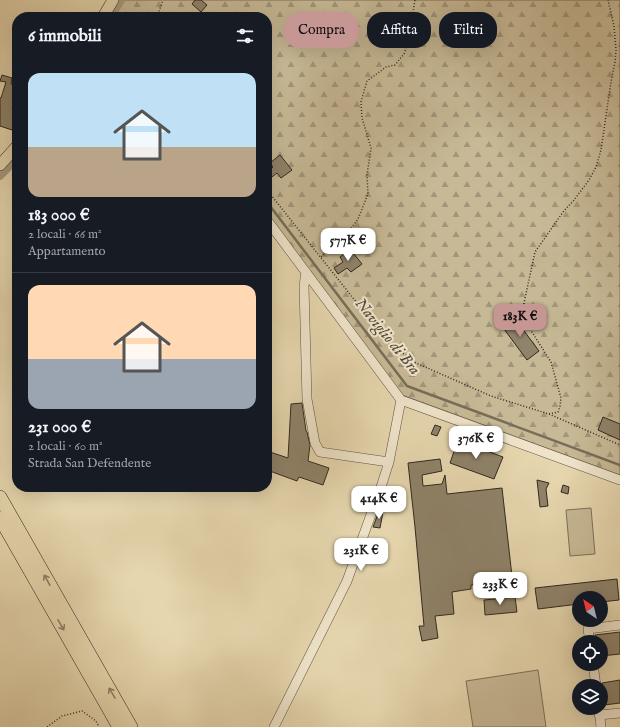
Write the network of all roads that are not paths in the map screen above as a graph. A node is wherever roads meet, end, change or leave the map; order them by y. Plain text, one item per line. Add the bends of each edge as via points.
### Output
1 (113, 0) edge
2 (107, 12) edge
3 (12, 152) edge
4 (0, 165) edge
5 (272, 227) edge
6 (306, 272) junction
7 (401, 400) junction
8 (389, 462) junction
9 (620, 480) edge
10 (0, 497) edge
11 (0, 518) edge
12 (620, 625) edge
13 (589, 635) edge
14 (608, 712) edge
15 (620, 713) edge
16 (599, 715) edge
17 (119, 727) edge
18 (131, 727) edge
19 (274, 727) edge
20 (601, 727) edge

1 - 2 main road
3 - 4 main road
5 - 6 street
6 - 7 street
6 - 8 street via 304,286 307,399 315,443 320,452
7 - 8 street
7 - 9 street
8 - 19 street via 347,581
18 -> 10 highway
11 -> 17 highway
12 - 13 street via 588,630
14 - 15 street
16 - 20 street

